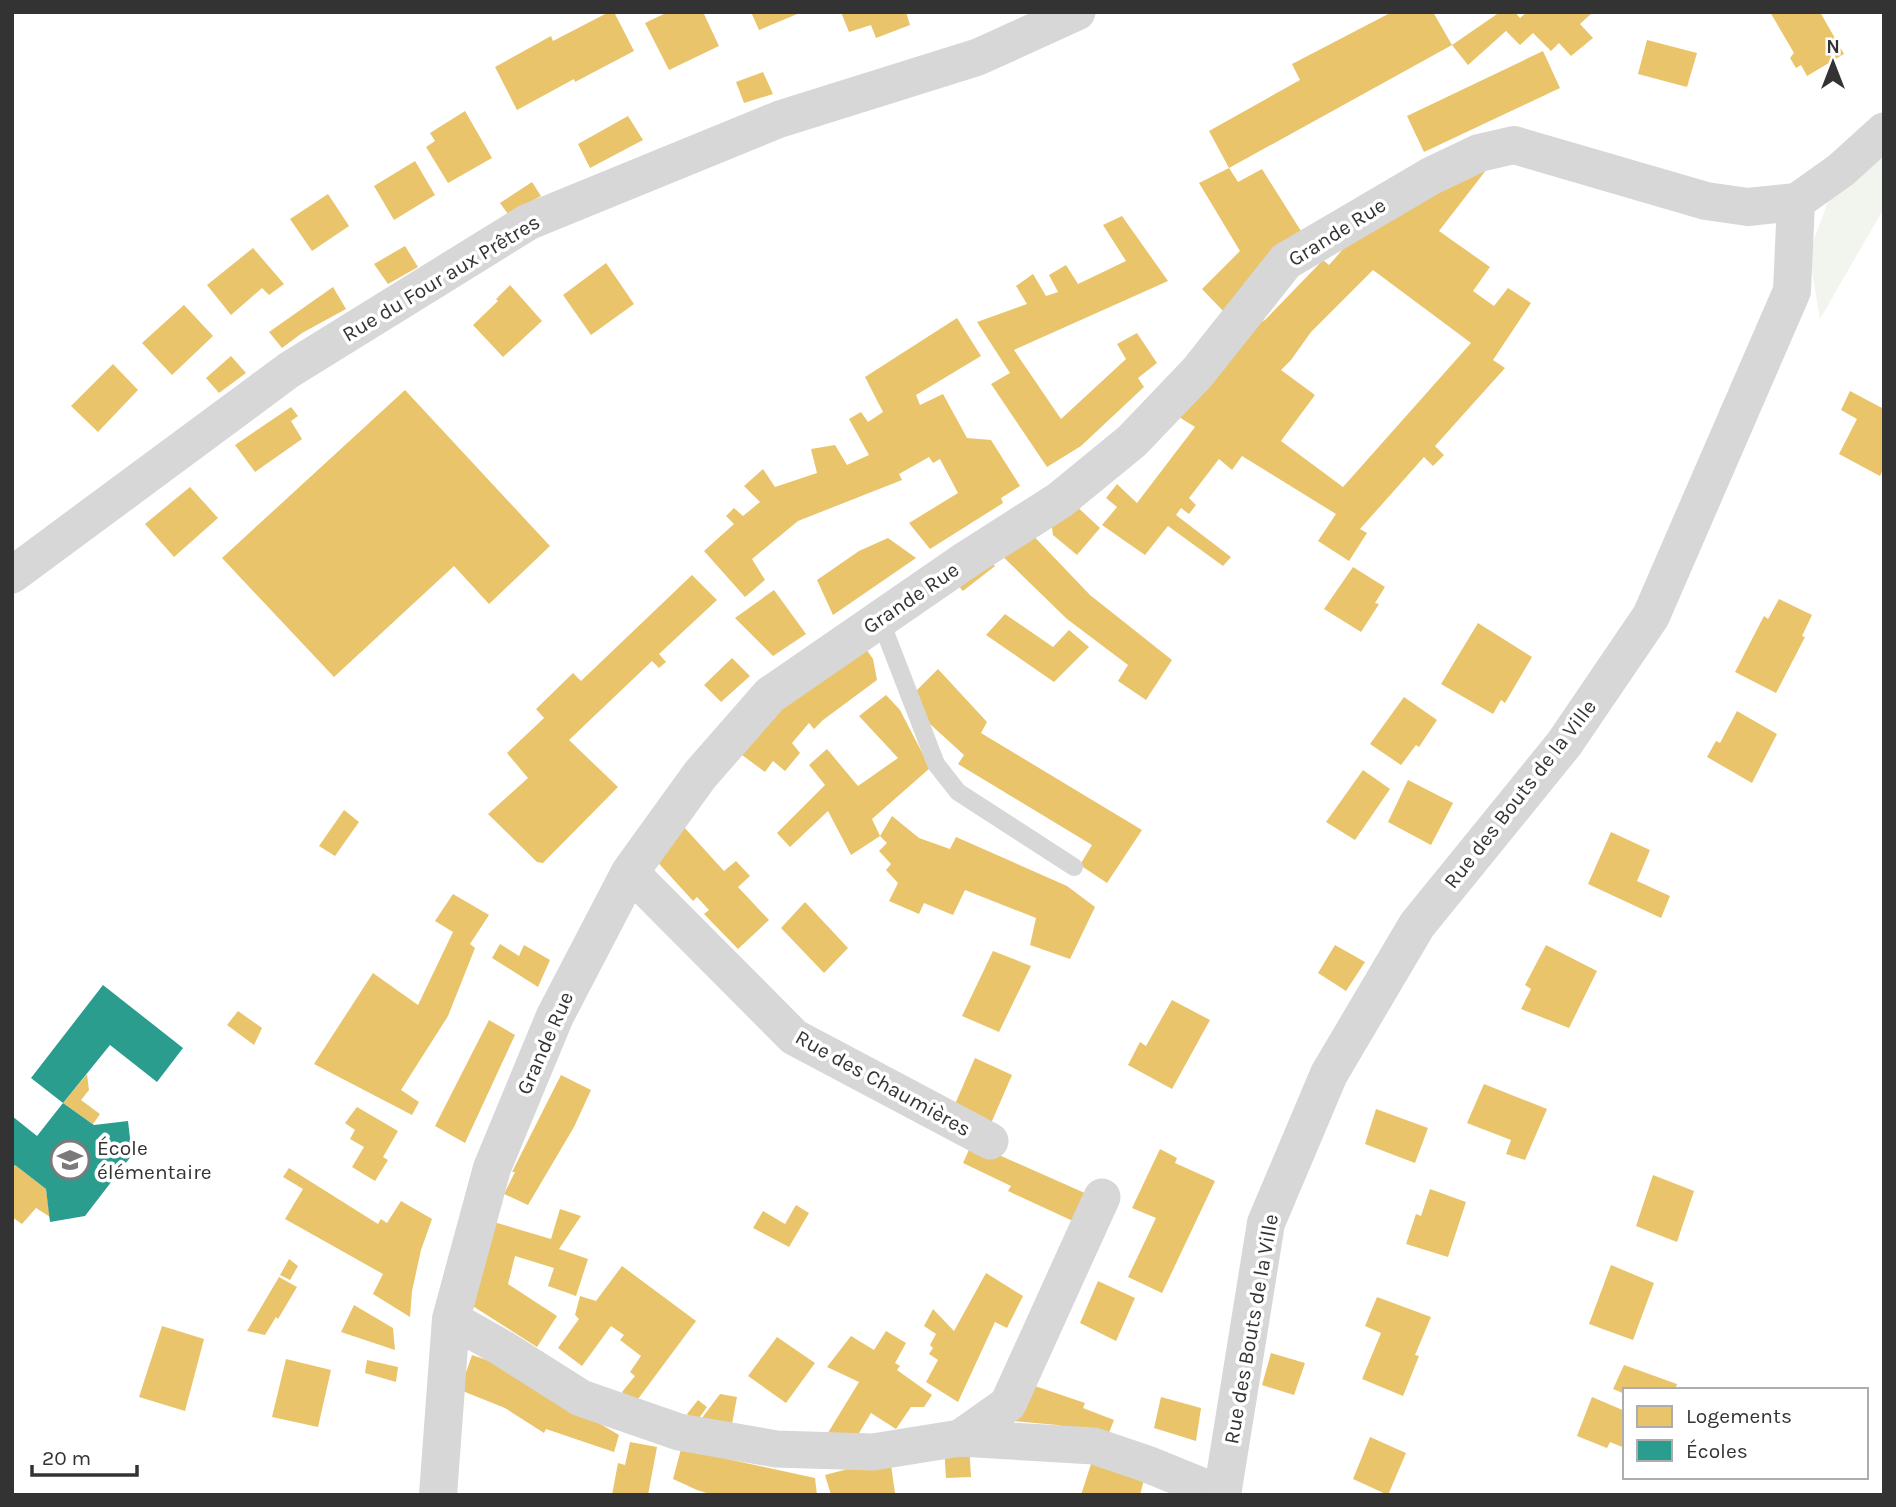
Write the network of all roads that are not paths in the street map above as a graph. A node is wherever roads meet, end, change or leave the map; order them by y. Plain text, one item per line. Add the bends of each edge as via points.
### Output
1 (1077, 12) edge
2 (1884, 131) edge
3 (1796, 202) junction
4 (12, 575) edge
5 (880, 618) junction
6 (1074, 867) dead end
7 (630, 872) junction
8 (989, 1142) dead end
9 (1102, 1197) dead end
10 (451, 1319) junction
11 (960, 1438) junction
12 (438, 1495) edge
13 (1223, 1495) edge

1 - 4 street, Rue du Four aux Prêtres via 978,57 780,119 528,222 289,370
2 - 3 street
3 - 5 street, Grande Rue via 1748,207 1706,201 1514,145 1479,153 1286,261 1198,373 1132,441 1060,500
3 - 13 street, Rue des Bouts de la Ville via 1792,291 1651,616 1564,744 1417,925 1329,1073 1266,1223
5 - 6 lane via 936,764 958,792
5 - 7 street, Grande Rue via 770,695 700,775
7 - 8 street, Rue des Chaumières via 794,1037
7 - 10 street, Grande Rue via 555,1016 492,1168
9 - 11 street via 1008,1404
10 - 11 street via 581,1398 679,1432 776,1449 873,1452
10 - 12 street, Grande Rue
11 - 13 street via 1094,1446

